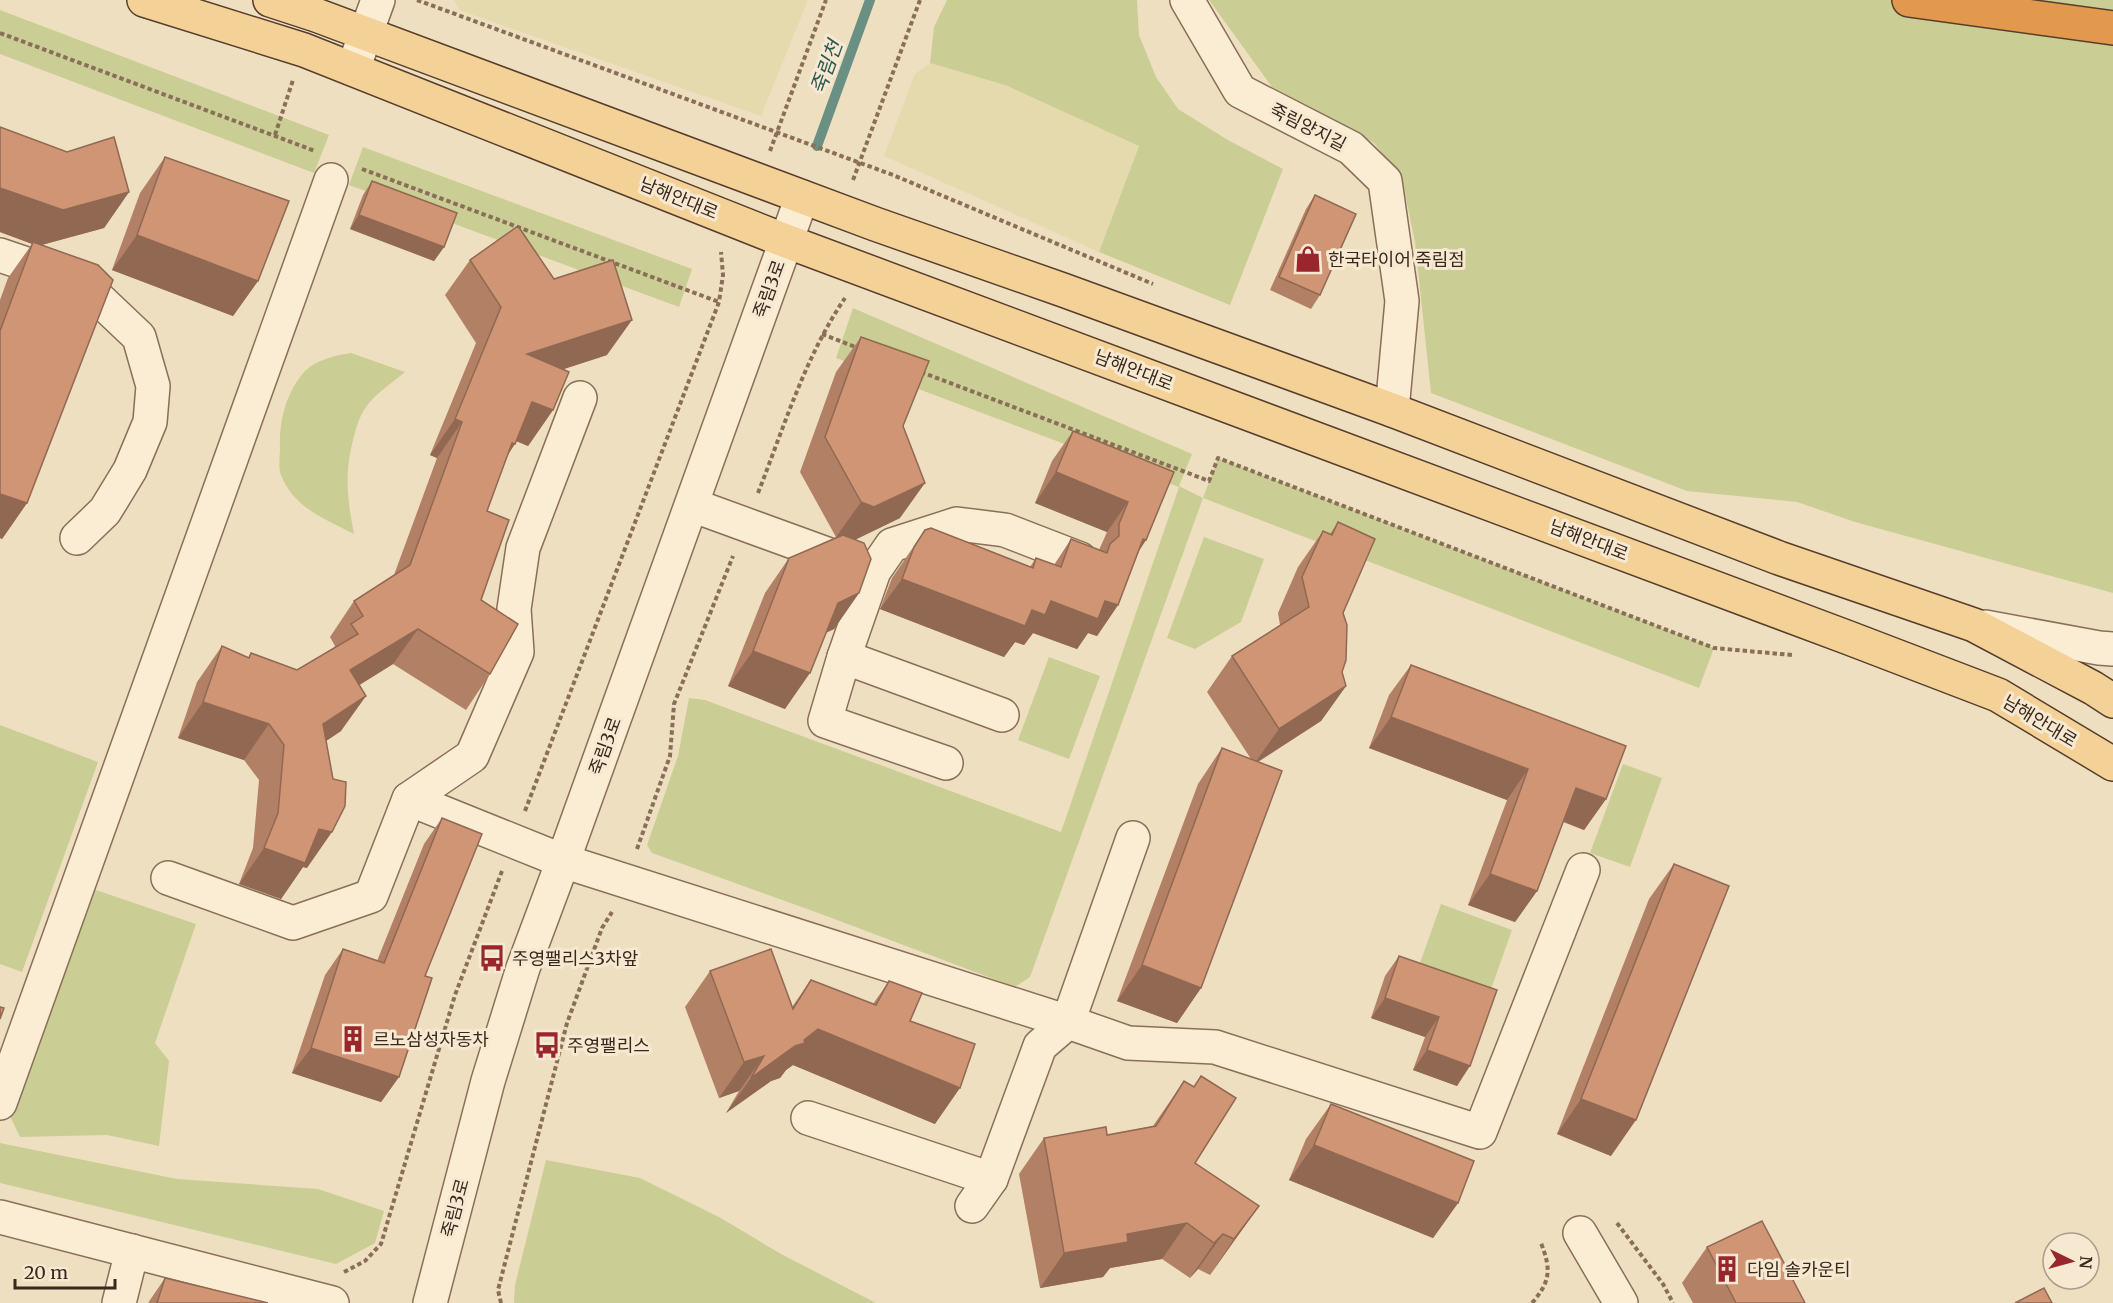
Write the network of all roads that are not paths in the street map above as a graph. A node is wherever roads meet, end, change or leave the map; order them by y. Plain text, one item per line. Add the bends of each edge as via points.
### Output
1 (144, 0) edge
2 (270, 0) edge
3 (378, 0) edge
4 (1187, 0) edge
5 (1909, 0) edge
6 (2113, 28) edge
7 (365, 34) junction
8 (353, 69) junction
9 (336, 167) road end
10 (802, 197) junction
11 (786, 241) junction
12 (0, 255) edge
13 (580, 398) dead end
14 (1392, 411) junction
15 (692, 506) junction
16 (77, 538) dead end
17 (1080, 559) edge
18 (874, 571) junction
19 (1974, 625) junction
20 (2113, 649) edge
21 (844, 657) junction
22 (2113, 701) edge
23 (1002, 715) dead end
24 (946, 763) dead end
25 (2113, 764) edge
26 (408, 798) junction
27 (1133, 838) dead end
28 (563, 861) junction
29 (1583, 870) dead end
30 (168, 878) dead end
31 (1068, 1022) junction
32 (0, 1103) edge
33 (808, 1118) dead end
34 (991, 1179) junction
35 (972, 1206) dead end
36 (0, 1217) edge
37 (1580, 1233) dead end
38 (132, 1251) junction
39 (335, 1289) edge
40 (119, 1303) edge
41 (430, 1303) edge
42 (1621, 1303) edge

1 - 8 main road, 남해안대로
2 - 7 main road
3 - 7 street
4 - 14 street, 죽림양지길 via 1240,91 1351,148 1385,181 1402,301
5 - 6 highway
7 - 8 street
7 - 10 main road
8 - 11 main road, 남해안대로
9 - 32 street
10 - 11 street, 죽림3로
10 - 14 main road
11 - 15 street, 죽림3로
11 - 25 main road, 남해안대로 via 1998,695
12 - 16 street via 82,283 139,337 153,386 150,422 130,470 105,511
13 - 26 street via 523,548 514,609 517,652 472,756
14 - 19 main road via 1779,558
15 - 18 street
15 - 28 street, 죽림3로
17 - 18 street via 1005,530 957,525 892,545
18 - 21 street
19 - 20 street
19 - 22 main road
21 - 23 street
21 - 24 street via 825,721
26 - 28 street
26 - 30 street via 371,896 293,923
27 - 31 street
28 - 31 street
28 - 41 street, 죽림3로 via 523,968 492,1070
29 - 31 street via 1480,1132 1215,1047 1128,1042
31 - 34 street via 1040,1046
33 - 34 street
34 - 35 street
36 - 38 street
37 - 42 street
38 - 39 street
38 - 40 street

